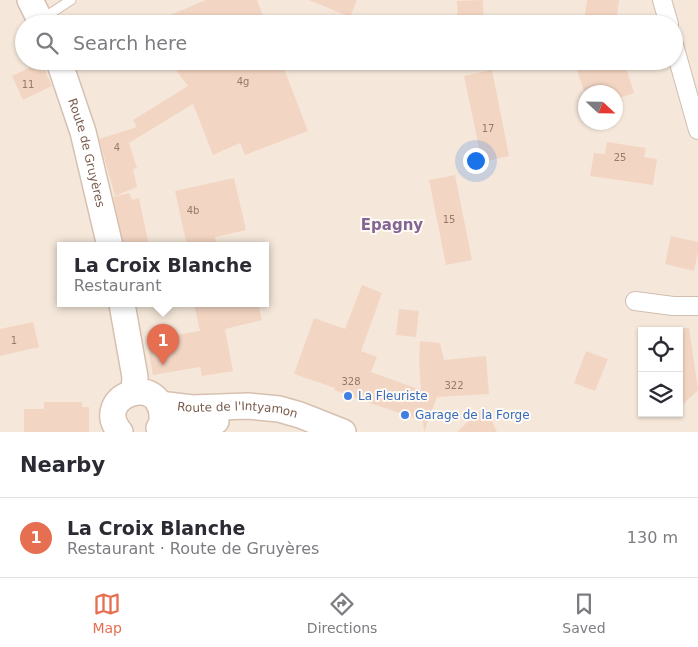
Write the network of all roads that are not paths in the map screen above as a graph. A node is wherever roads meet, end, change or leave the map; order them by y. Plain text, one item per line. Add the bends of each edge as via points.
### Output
1 (71, 0) edge
2 (662, 0) edge
3 (37, 15) edge
4 (666, 15) edge
5 (62, 70) edge
6 (681, 70) edge
7 (698, 130) edge
8 (109, 242) edge
9 (635, 301) dead end
10 (698, 306) edge
11 (123, 307) edge
12 (134, 392) junction
13 (158, 421) edge
14 (116, 430) edge
15 (310, 432) edge
16 (343, 432) edge

1 - 3 lane
2 - 4 street
5 - 8 main road, Route de Gruyères via 83,132
6 - 7 street
9 - 10 street
11 - 12 main road via 135,378
12 - 13 main road via 151,395
12 - 14 main road via 118,402 113,416
13 - 15 main road, Route de l'Intyamon via 278,422
13 - 16 main road, Route de l'Intyamon via 192,408 248,406 300,415

